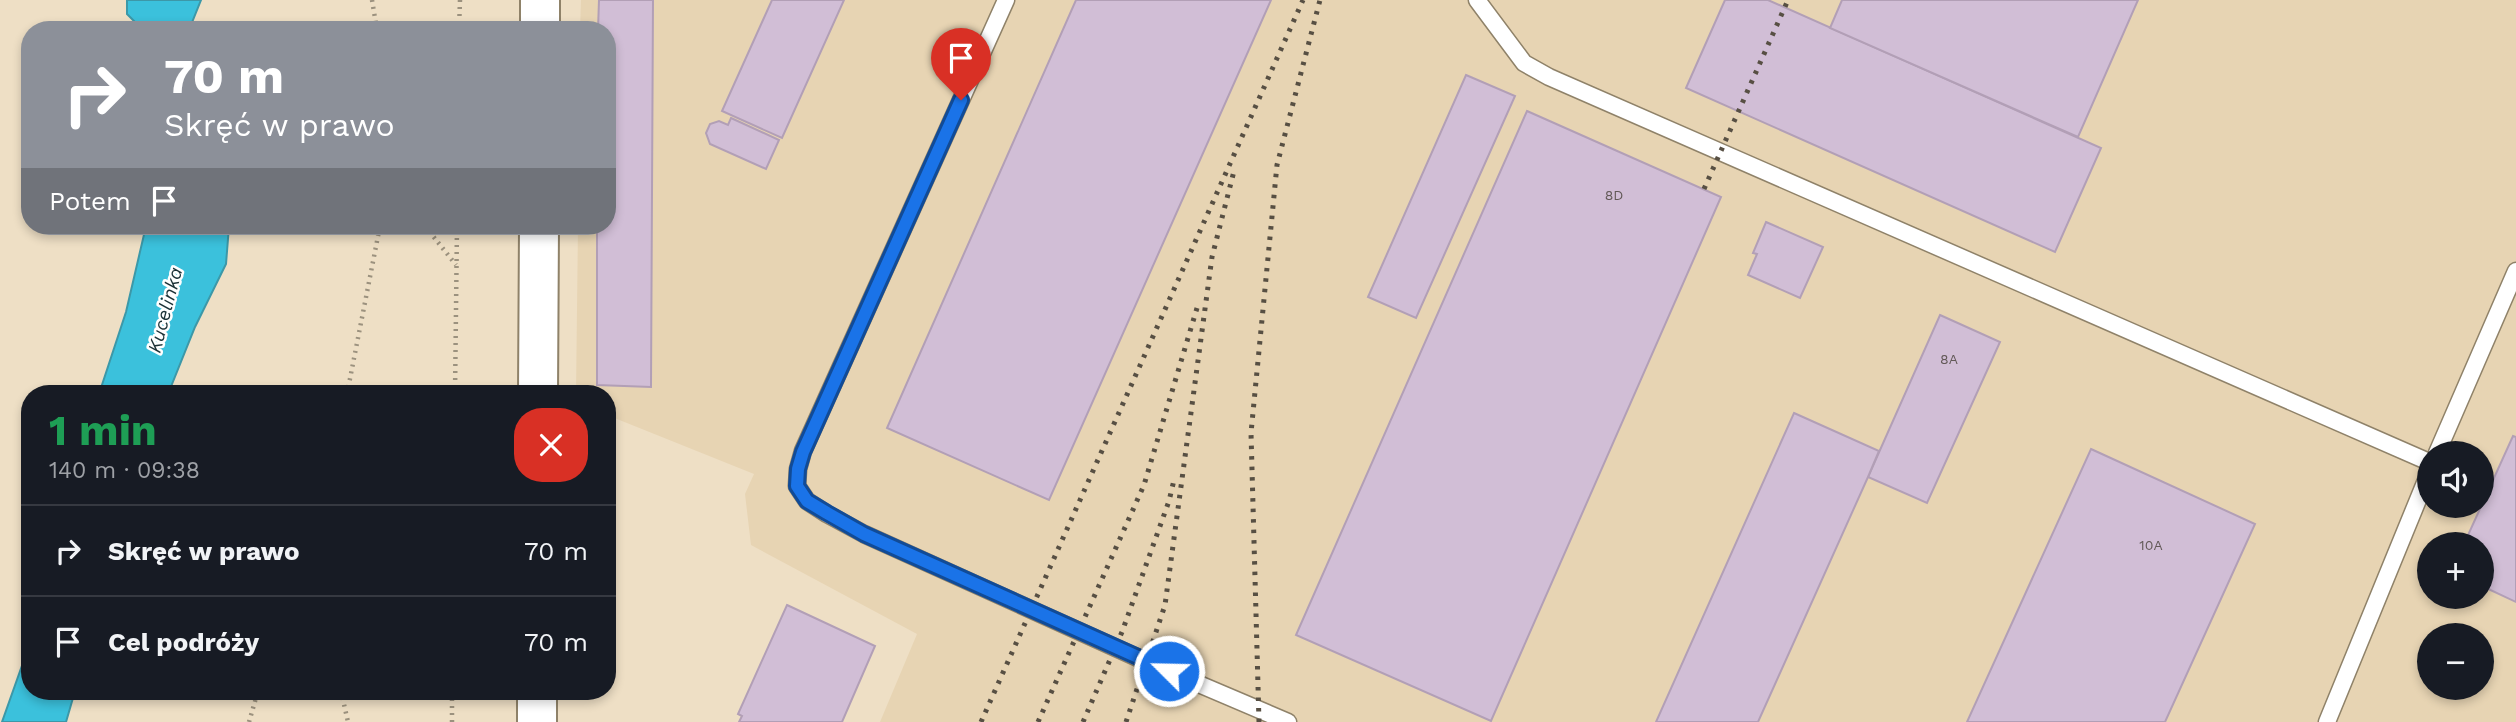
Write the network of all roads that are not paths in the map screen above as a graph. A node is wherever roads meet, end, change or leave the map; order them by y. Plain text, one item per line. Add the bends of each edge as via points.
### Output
1 (540, 0) edge
2 (1006, 0) edge
3 (1478, 0) edge
4 (540, 21) edge
5 (539, 235) edge
6 (2516, 271) edge
7 (538, 385) edge
8 (2442, 441) edge
9 (2417, 457) edge
10 (2417, 501) edge
11 (537, 700) edge
12 (537, 722) edge
13 (1288, 722) edge
14 (2327, 722) edge

1 - 4 street
2 - 13 lane via 803,452 797,486 807,501 864,534
3 - 9 lane via 1524,62 1549,78
5 - 7 street
6 - 8 lane
10 - 14 lane
11 - 12 street

